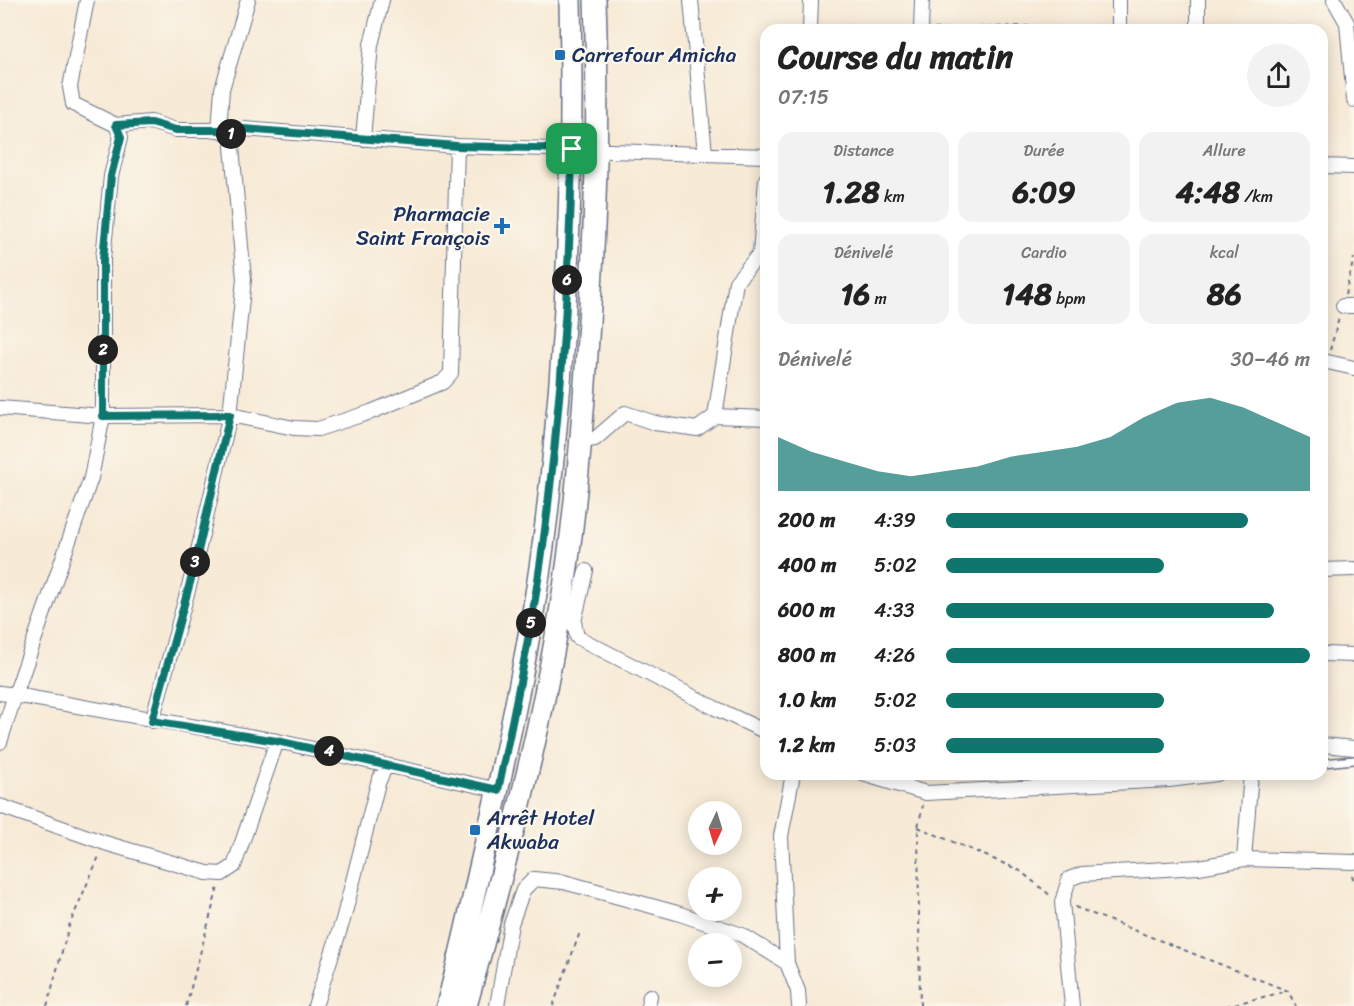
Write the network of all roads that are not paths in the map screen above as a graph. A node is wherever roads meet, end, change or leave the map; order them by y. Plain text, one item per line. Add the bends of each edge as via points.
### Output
1 (87, 0) edge
2 (248, 0) edge
3 (382, 0) edge
4 (570, 0) edge
5 (595, 0) edge
6 (691, 0) edge
7 (811, 0) edge
8 (922, 0) edge
9 (1119, 0) edge
10 (1198, 0) edge
11 (1334, 0) edge
12 (810, 24) edge
13 (921, 24) edge
14 (1119, 24) edge
15 (1198, 24) edge
16 (1354, 100) edge
17 (116, 125) junction
18 (219, 130) junction
19 (235, 136) junction
20 (363, 138) junction
21 (457, 146) junction
22 (572, 149) junction
23 (596, 150) junction
24 (705, 154) junction
25 (760, 156) edge
26 (1328, 166) edge
27 (1354, 167) edge
28 (760, 253) edge
29 (1328, 361) edge
30 (1354, 368) edge
31 (0, 408) edge
32 (230, 415) junction
33 (103, 416) junction
34 (715, 416) junction
35 (760, 418) edge
36 (581, 441) junction
37 (1354, 569) edge
38 (586, 570) dead end
39 (1328, 570) edge
40 (1328, 654) edge
41 (1354, 655) edge
42 (0, 693) edge
43 (15, 695) junction
44 (152, 721) junction
45 (760, 729) edge
46 (277, 741) junction
47 (0, 742) edge
48 (1328, 745) edge
49 (1354, 748) edge
50 (1354, 760) edge
51 (1328, 763) edge
52 (386, 765) junction
53 (792, 780) edge
54 (883, 780) edge
55 (1169, 780) edge
56 (1251, 780) edge
57 (498, 790) junction
58 (0, 806) edge
59 (1244, 859) junction
60 (1354, 862) edge
61 (787, 963) junction
62 (315, 1006) edge
63 (447, 1006) edge
64 (466, 1006) edge
65 (497, 1006) edge
66 (799, 1006) edge
67 (1072, 1006) edge

1 - 17 street via 70,87 73,104
2 - 18 street via 222,89
3 - 20 street via 370,45
4 - 22 main road
5 - 23 main road
6 - 24 street
7 - 12 street
8 - 13 street
9 - 14 street
10 - 15 street
11 - 16 street via 1347,23
17 - 18 street via 151,123 176,130
17 - 33 street via 121,137 111,176 103,259
18 - 19 street
19 - 20 street via 244,129
19 - 32 street via 232,147 244,279
20 - 21 street
21 - 22 street
21 - 32 street via 451,372 443,382 318,429
22 - 23 street
22 - 57 main road via 564,337 545,530
23 - 24 street
23 - 36 main road
24 - 25 street
26 - 27 street
28 - 34 street via 736,282
29 - 30 street
31 - 33 street
32 - 33 street
32 - 44 street
33 - 43 street via 91,478
34 - 35 street
34 - 36 street via 697,429 655,423 625,413 595,439
36 - 64 main road via 560,613 541,711 511,843
37 - 39 street
38 - 45 street via 574,622 577,637
40 - 41 street
42 - 43 street
43 - 44 street
43 - 47 street
44 - 46 street
46 - 52 street
46 - 58 street via 234,866 222,874 105,843
48 - 49 street
50 - 51 lane
52 - 57 street
52 - 62 street
53 - 61 street via 781,836
54 - 55 street via 926,793
56 - 59 street
57 - 63 main road
59 - 60 street
59 - 67 street via 1199,867 1082,874 1069,879 1062,902
61 - 65 street via 742,935 687,916 574,885 534,879 523,890 511,924
61 - 66 street via 798,991

